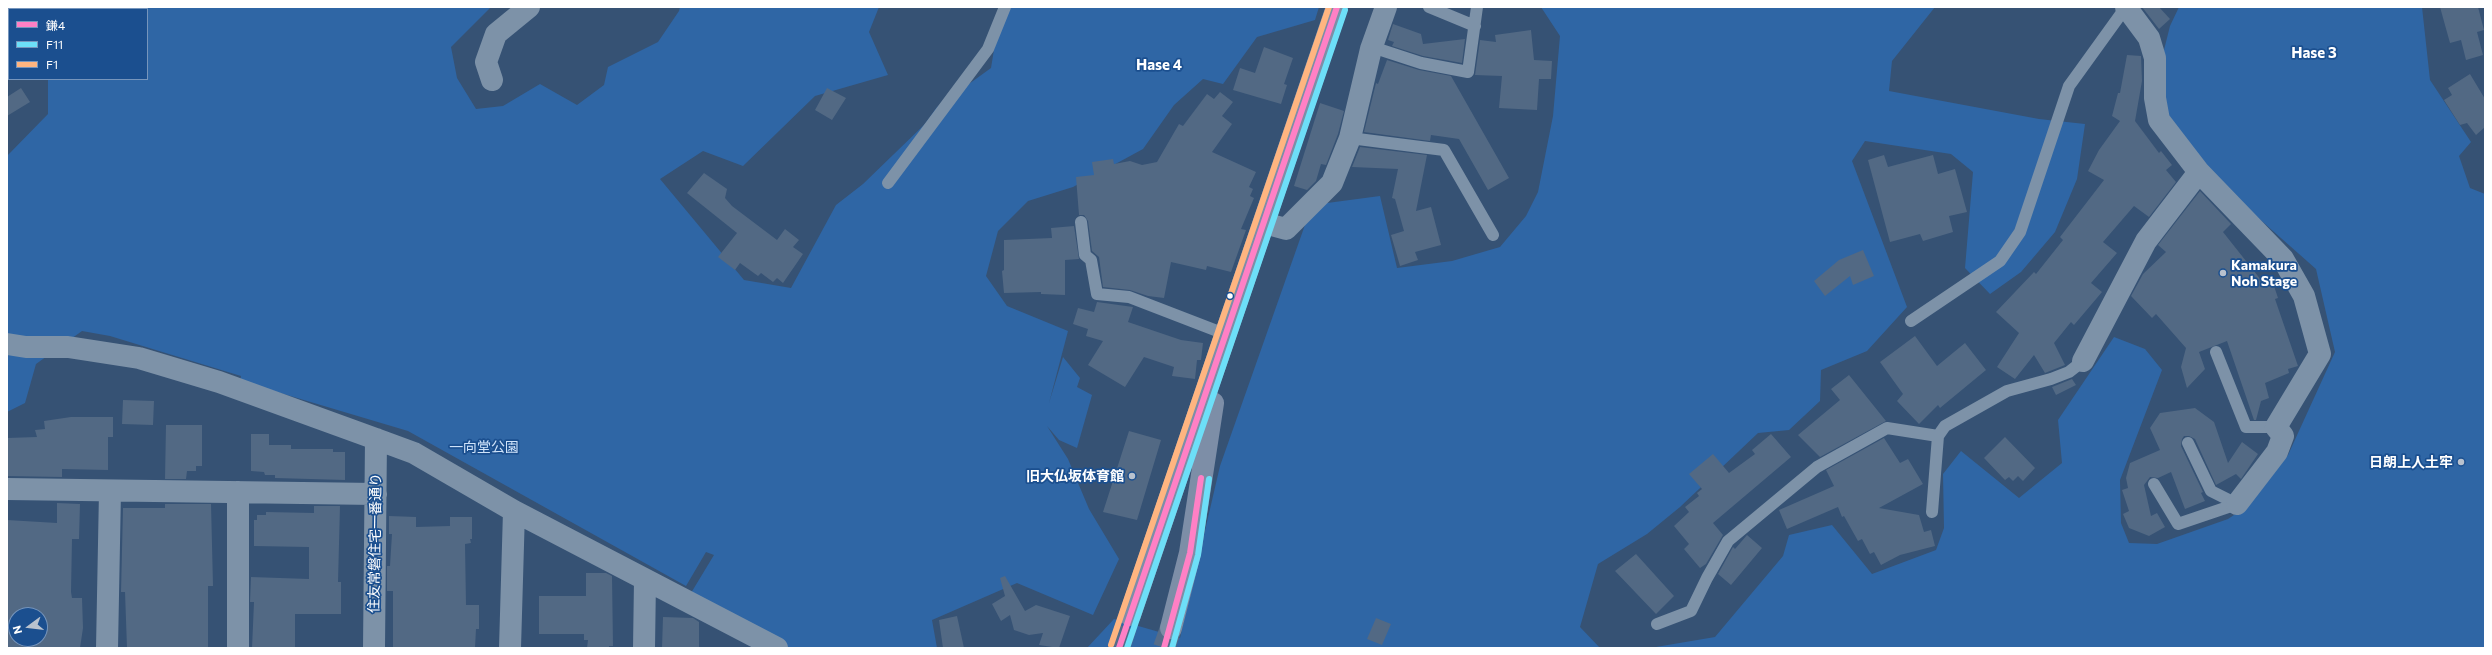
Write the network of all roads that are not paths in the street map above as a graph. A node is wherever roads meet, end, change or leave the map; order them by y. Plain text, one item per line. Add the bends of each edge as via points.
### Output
1 (529, 7) edge
2 (1005, 7) edge
3 (1337, 7) edge
4 (1386, 7) edge
5 (1429, 7) edge
6 (1477, 7) edge
7 (2126, 7) edge
8 (1475, 26) junction
9 (1372, 47) junction
10 (492, 80) dead end
11 (1350, 138) junction
12 (2198, 172) junction
13 (888, 183) dead end
14 (1081, 222) dead end
15 (1264, 223) junction
16 (1493, 235) dead end
17 (1911, 321) dead end
18 (1225, 334) junction
19 (7, 344) edge
20 (2216, 352) dead end
21 (2083, 361) joint
22 (2276, 427) junction
23 (1938, 436) junction
24 (376, 439) junction
25 (2188, 443) dead end
26 (2154, 484) dead end
27 (7, 490) edge
28 (110, 490) junction
29 (238, 492) junction
30 (376, 494) junction
31 (2237, 504) junction
32 (514, 511) junction
33 (1932, 512) dead end
34 (645, 580) junction
35 (1130, 615) tunnel mouth
36 (1657, 624) dead end
37 (1171, 628) tunnel mouth
38 (107, 648) edge
39 (238, 648) edge
40 (374, 648) edge
41 (510, 648) edge
42 (644, 648) edge
43 (777, 648) edge

1 - 10 street via 496,34 486,62
2 - 13 lane via 988,49
3 - 15 main road
4 - 9 street
5 - 8 lane
6 - 8 lane
7 - 12 street via 2149,38 2156,58 2155,98 2159,120
7 - 17 lane via 2068,86 2020,232 2000,261
8 - 9 lane via 1468,72 1421,63
9 - 11 street
11 - 15 street via 1332,183 1286,229
11 - 16 lane via 1444,150
12 - 21 street via 2146,241
12 - 22 street via 2283,259 2304,296 2320,354
14 - 18 lane via 1085,256 1091,260 1097,294 1129,298
15 - 18 main road
18 - 35 main road
18 - 37 main road via 1190,553
19 - 24 street via 26,348 68,347 139,358 219,382
20 - 22 lane via 2246,427
21 - 23 lane via 2069,372 2057,377 2007,391 1946,426
22 - 31 street via 2283,436 2277,452
23 - 33 lane
23 - 36 lane via 1887,428 1817,468 1728,541 1691,611
24 - 30 street, 住友常磐住宅一番通り
24 - 32 street via 414,453
25 - 31 lane via 2211,491
26 - 31 lane via 2178,524
27 - 28 street
28 - 29 street
28 - 38 street
29 - 30 street
29 - 39 street
30 - 40 street, 住友常磐住宅一番通り
32 - 34 street
32 - 41 street
34 - 42 street
34 - 43 street

